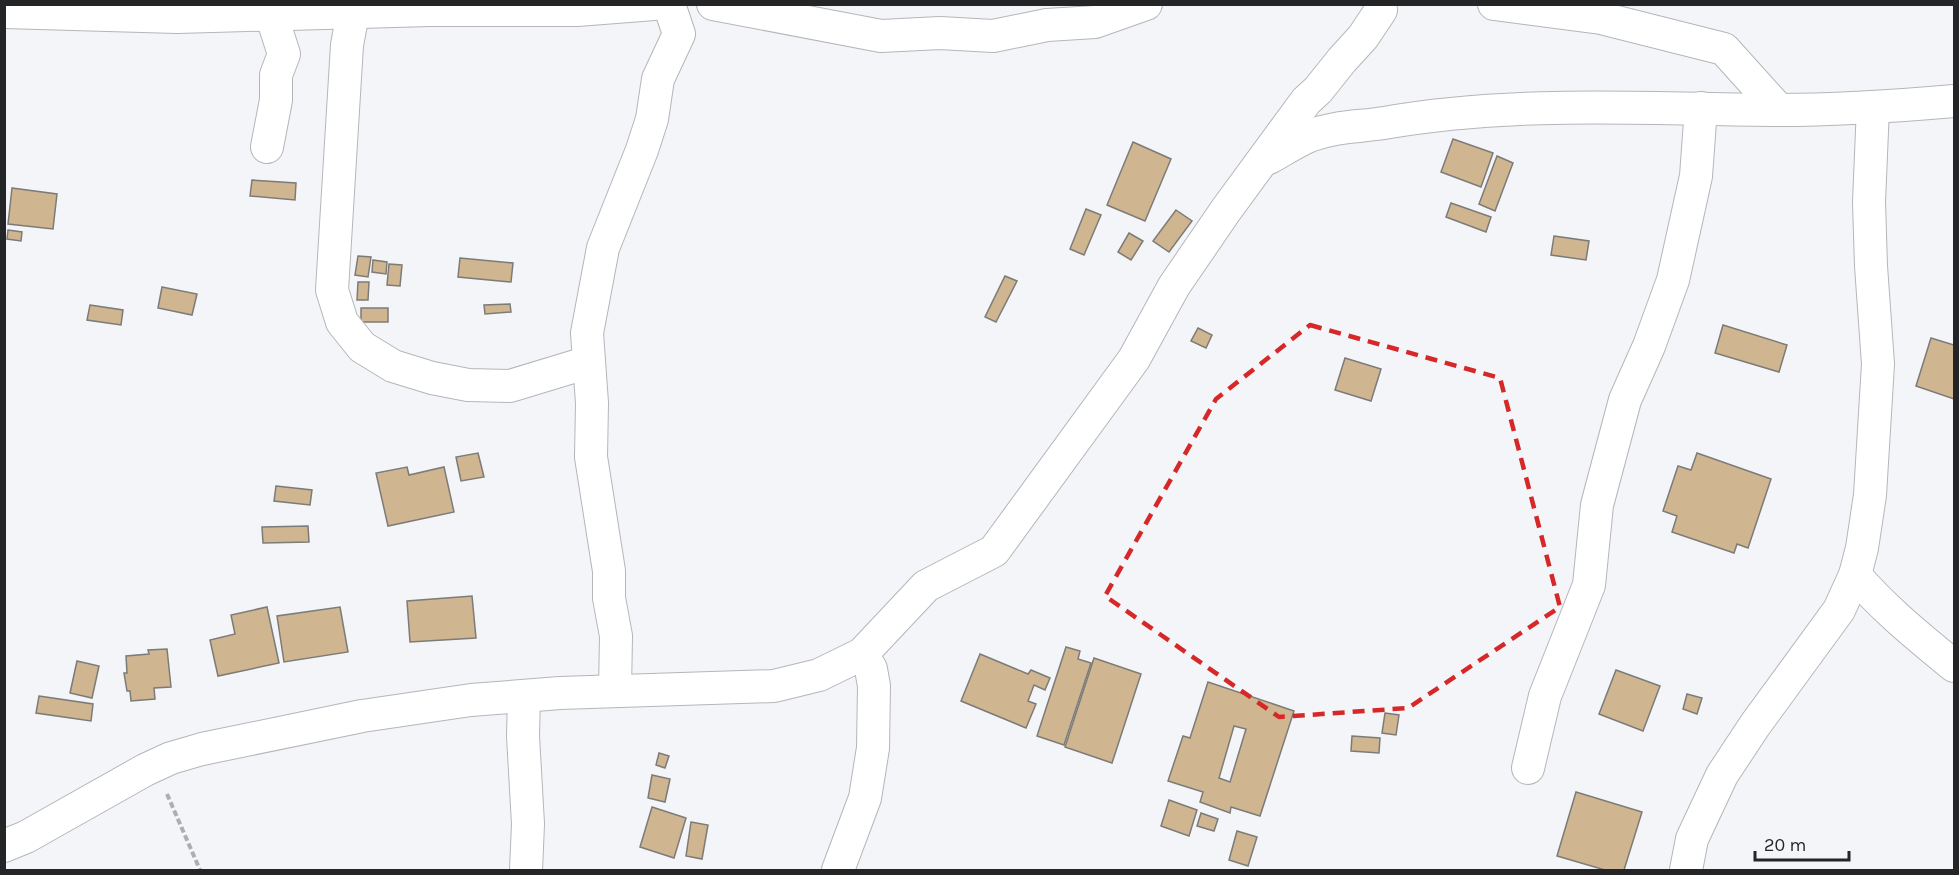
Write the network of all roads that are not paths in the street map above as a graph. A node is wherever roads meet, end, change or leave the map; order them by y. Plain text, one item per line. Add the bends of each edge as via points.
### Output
1 (654, 4) edge
2 (669, 4) edge
3 (713, 4) edge
4 (1146, 4) edge
5 (1494, 4) edge
6 (1383, 6) edge
7 (352, 9) edge
8 (175, 11) edge
9 (4, 12) edge
10 (271, 14) junction
11 (1954, 101) edge
12 (1873, 107) junction
13 (1701, 108) junction
14 (1779, 110) junction
15 (267, 147) dead end
16 (1260, 163) junction
17 (589, 362) junction
18 (1855, 575) junction
19 (862, 654) junction
20 (1954, 666) edge
21 (615, 691) junction
22 (524, 696) junction
23 (1528, 768) dead end
24 (4, 846) edge
25 (526, 870) edge
26 (838, 870) edge
27 (1686, 870) edge

1 - 7 street via 577,10
2 - 17 street via 679,34 658,79 642,150 603,248 587,333
3 - 4 street via 880,36 993,36 1047,25 1095,22
5 - 14 street via 1601,18 1724,49
6 - 16 street via 1363,37 1306,101
7 - 10 street
7 - 17 street via 332,290 342,322 362,347 393,366 468,385 510,386
8 - 9 street
8 - 10 street
10 - 15 street via 285,54 276,75 276,100
11 - 12 street
12 - 14 street
12 - 18 street via 1870,266 1878,364 1870,495
13 - 14 street
13 - 16 street via 1512,108 1343,126 1308,136
13 - 23 street via 1696,176 1673,280 1625,400 1597,505 1589,585 1545,696
16 - 19 street via 1174,286 1134,360 994,551 926,586
17 - 21 street via 591,457 616,636
18 - 20 street via 1877,601
18 - 27 street via 1839,610 1722,776 1692,839
19 - 21 street via 819,675 774,686
19 - 26 street via 871,669 874,686 875,733 865,798
21 - 22 street
22 - 24 street via 362,716 202,749 171,758
22 - 25 street

